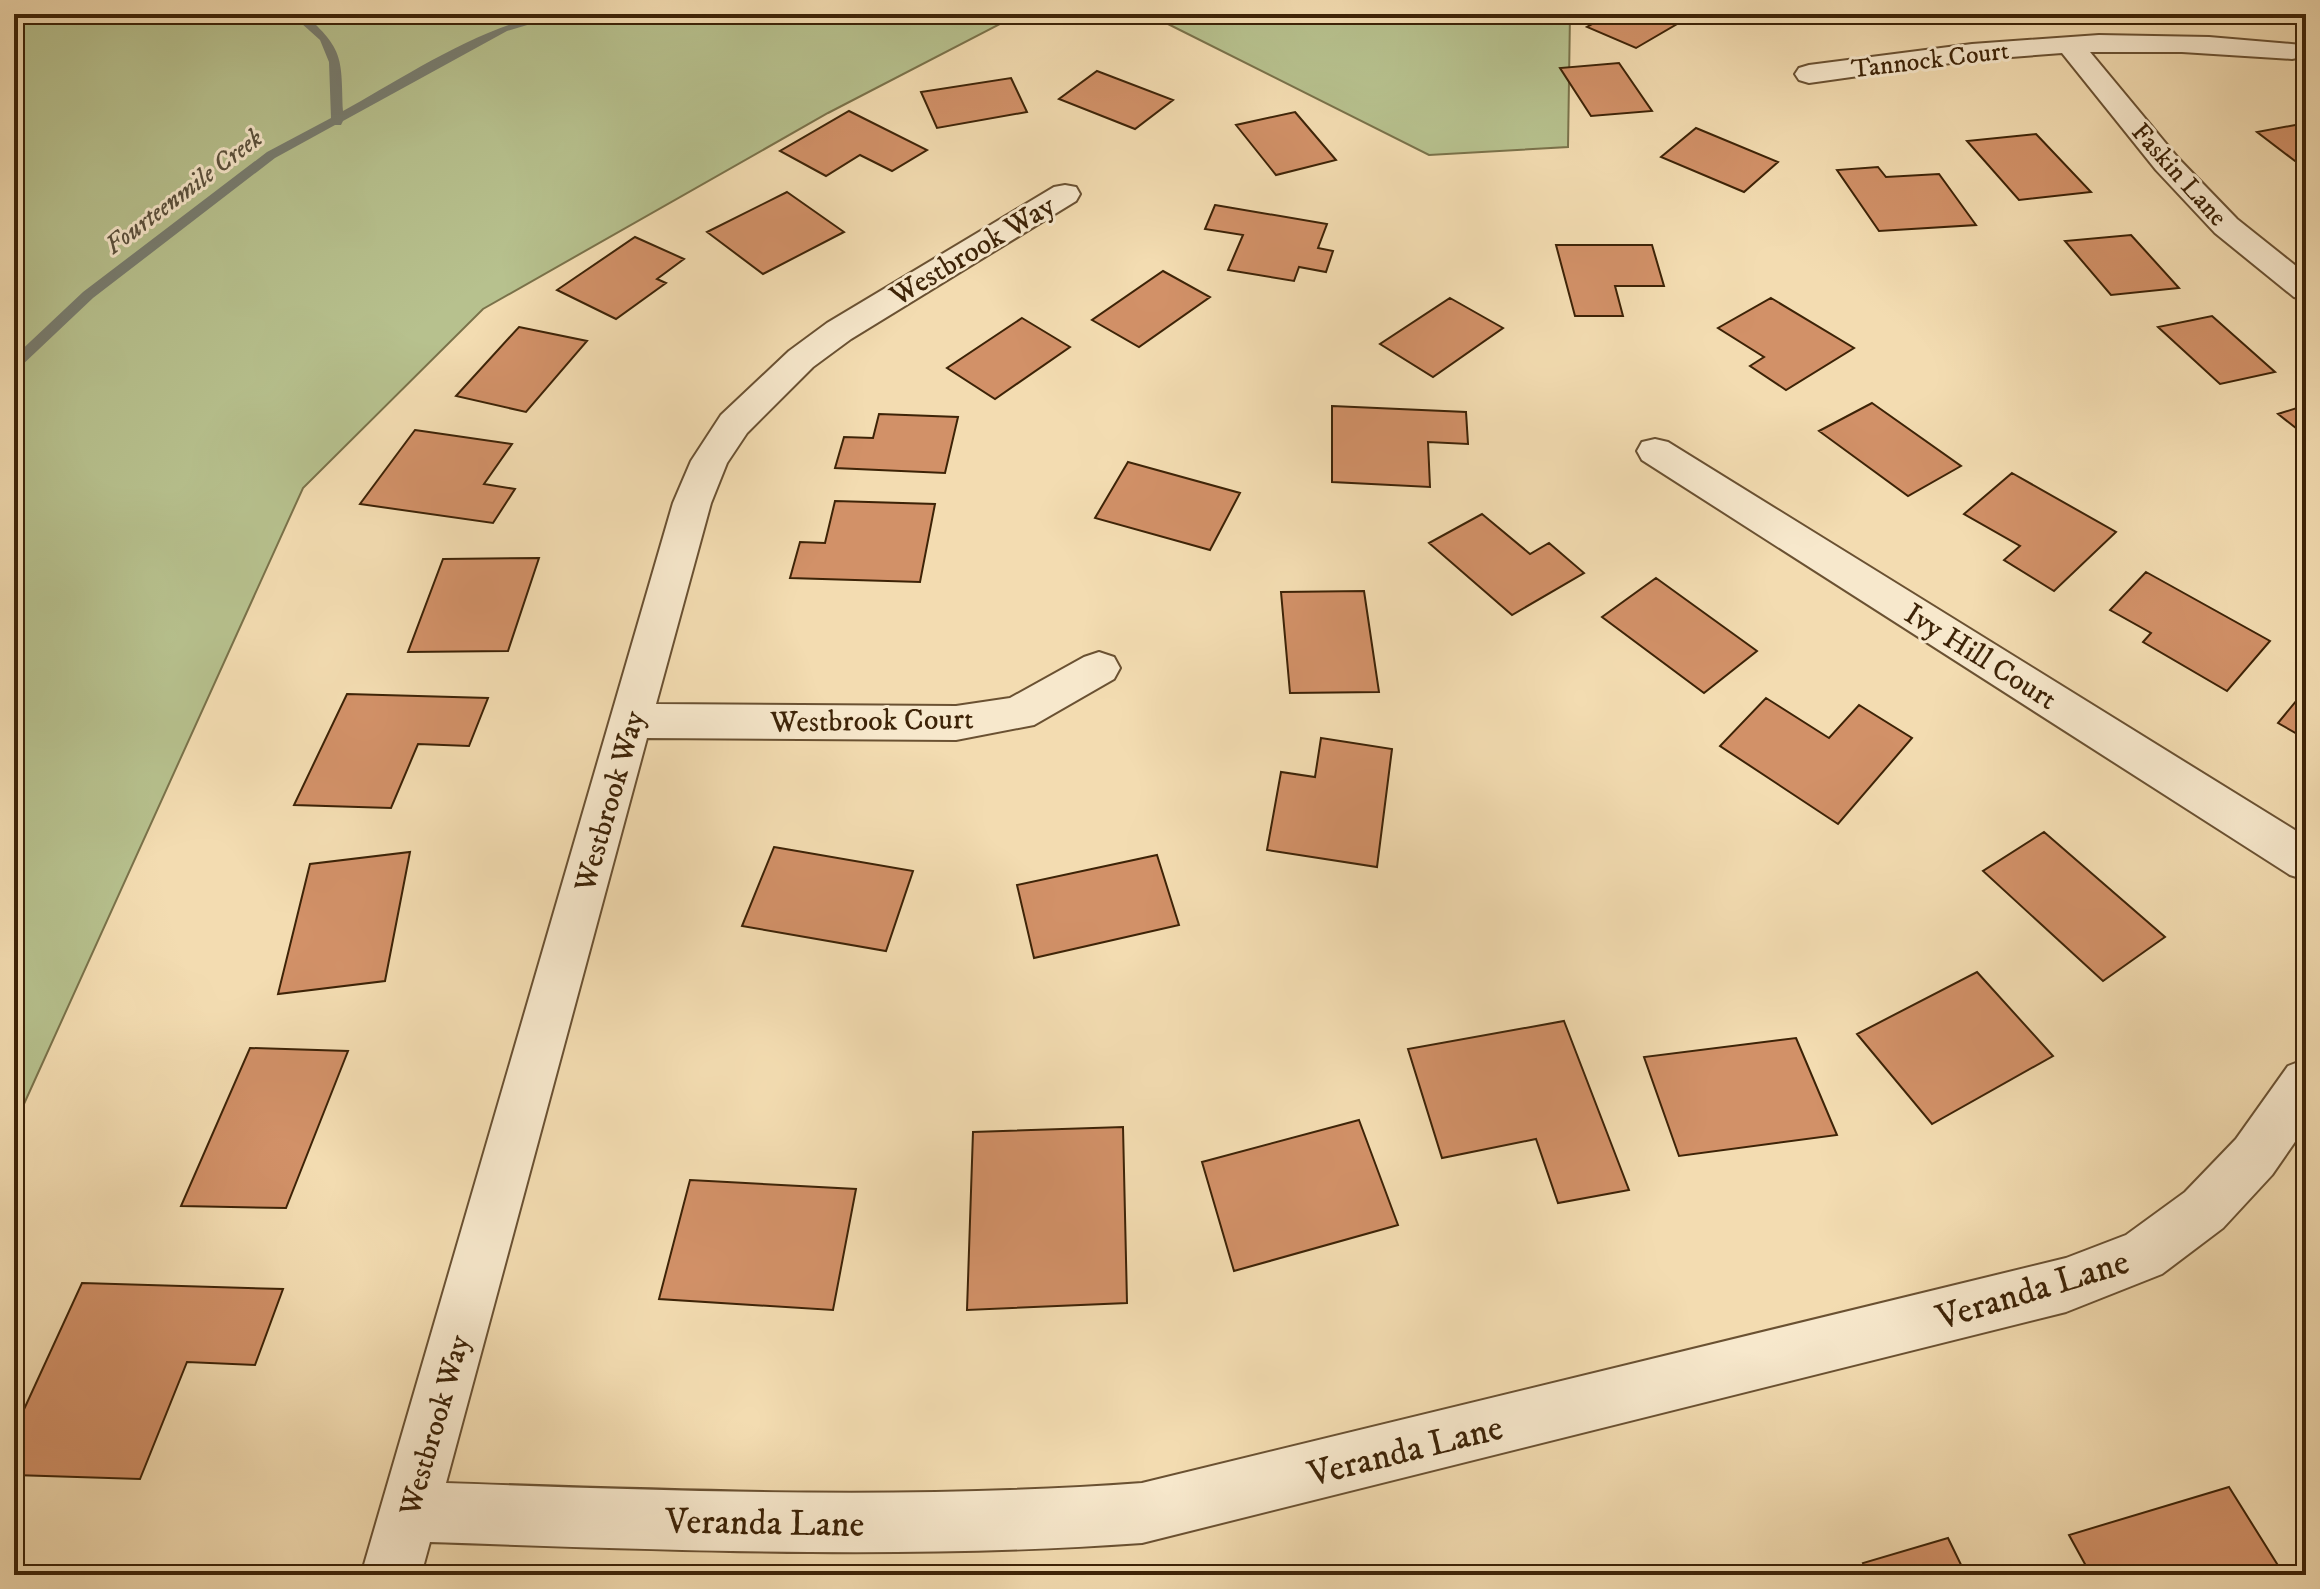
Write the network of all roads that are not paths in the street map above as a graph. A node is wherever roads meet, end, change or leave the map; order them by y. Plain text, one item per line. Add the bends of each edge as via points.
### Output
1 (2069, 44) junction
2 (2292, 51) dead end
3 (1809, 74) dead end
4 (1065, 194) dead end
5 (2306, 290) edge
6 (1655, 451) dead end
7 (1099, 668) dead end
8 (632, 721) junction
9 (2306, 861) edge
10 (2306, 1083) edge
11 (410, 1512) junction
12 (391, 1575) edge

1 - 2 street, Tannock Court via 2172,42
1 - 3 street, Tannock Court
1 - 5 street, Faskin Lane via 2167,164 2226,226
4 - 8 street, Westbrook Way via 839,331 767,388 734,424 709,461 692,503
6 - 9 street, Ivy Hill Court
7 - 8 street, Westbrook Court via 1019,713 956,723
8 - 11 street, Westbrook Way
10 - 11 street, Veranda Lane via 2254,1157 2204,1210 2143,1255 2066,1285 1142,1513 1037,1523 829,1524
11 - 12 street, Westbrook Way

